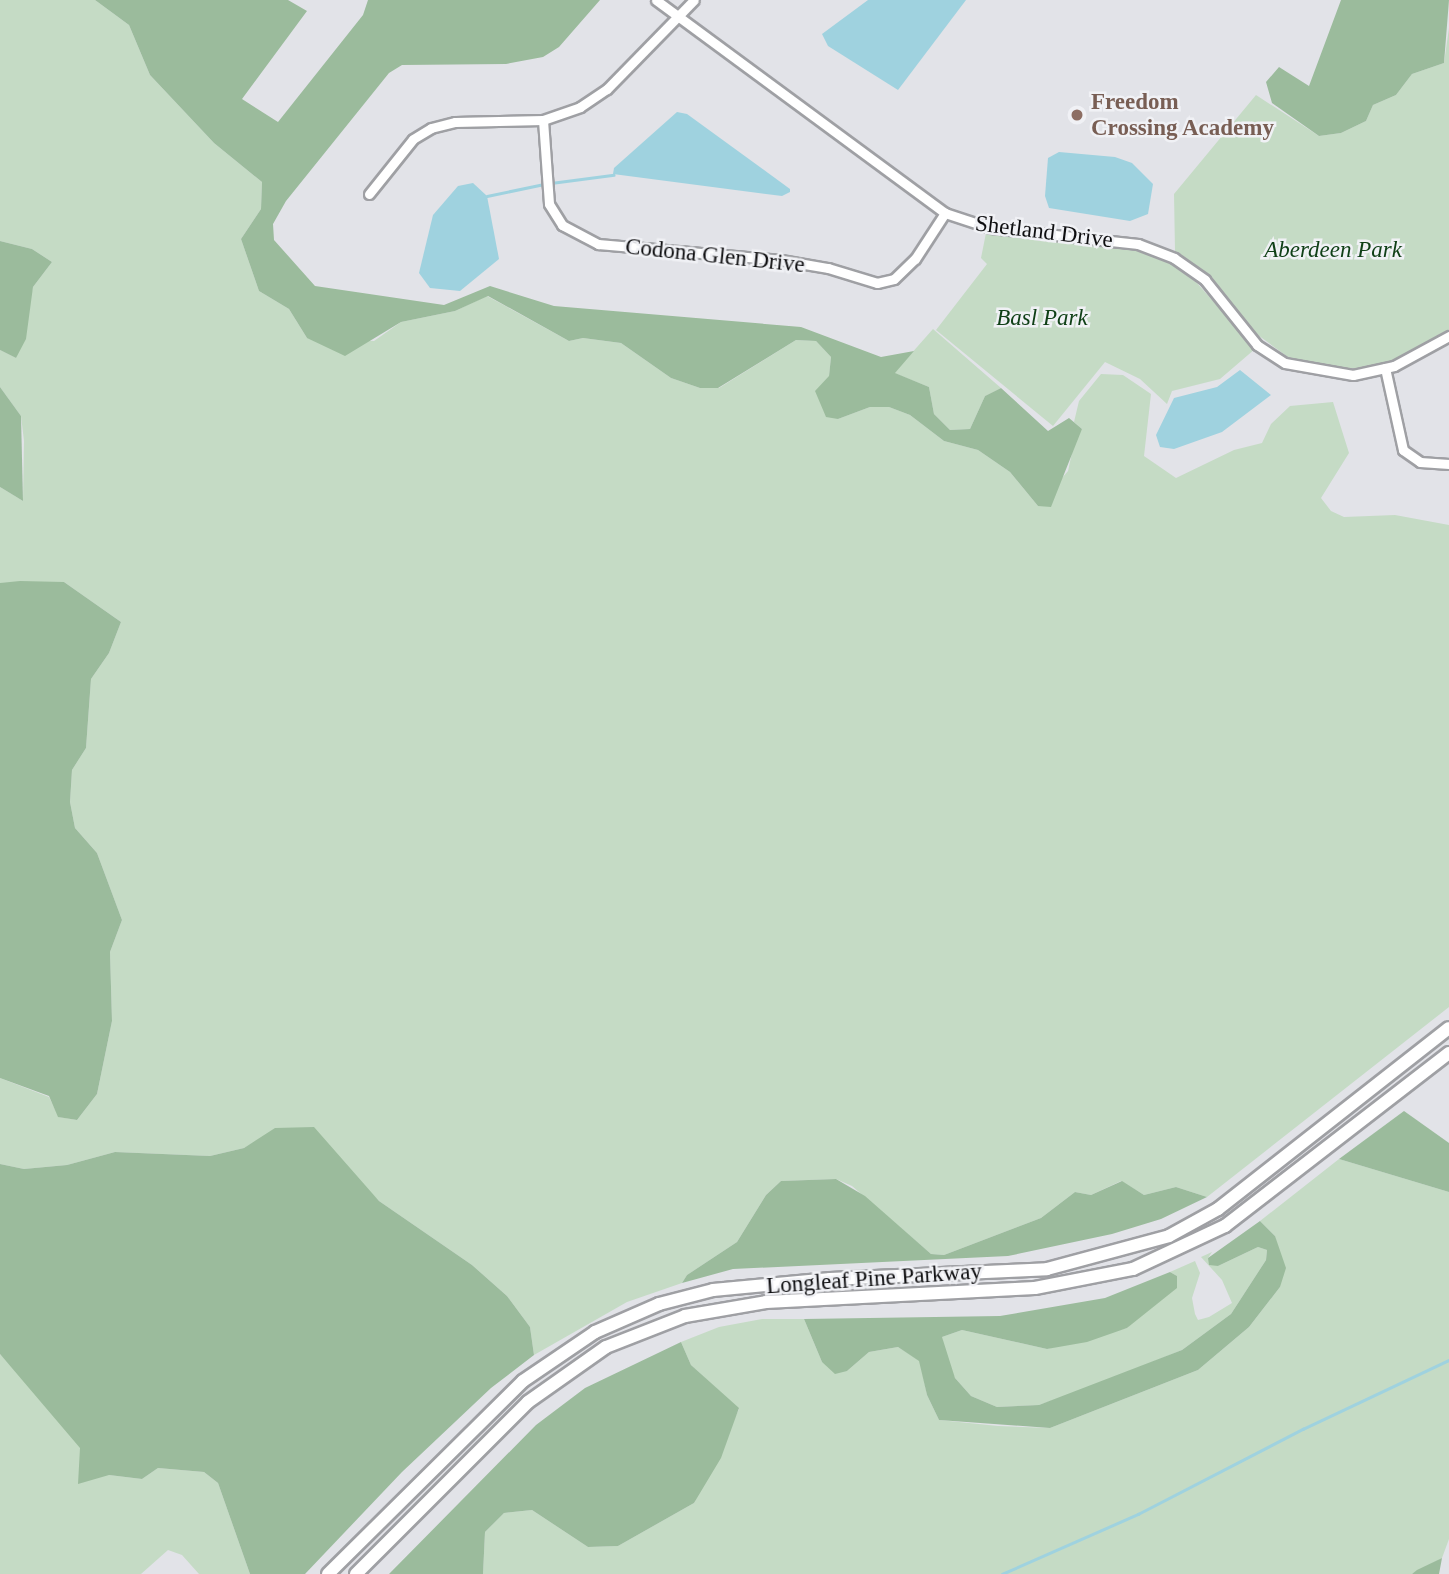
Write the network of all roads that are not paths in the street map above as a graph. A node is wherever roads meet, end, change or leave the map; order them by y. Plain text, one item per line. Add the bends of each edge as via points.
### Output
1 (656, 0) edge
2 (694, 0) edge
3 (675, 15) junction
4 (543, 120) junction
5 (369, 194) dead end
6 (945, 213) junction
7 (1449, 336) edge
8 (1385, 368) junction
9 (1449, 464) edge
10 (1449, 1028) edge
11 (1449, 1053) edge
12 (1139, 1246) junction
13 (1146, 1264) junction
14 (328, 1574) edge
15 (356, 1574) edge

1 - 3 street, Shetland Drive
2 - 3 street
3 - 4 street via 607,89 580,107
3 - 6 street, Shetland Drive
4 - 5 street via 454,122 431,128 413,139
4 - 6 street, Codona Glen Drive via 549,204 562,225 598,244 781,260 877,283 894,279 915,259
6 - 8 street, Shetland Drive via 991,228 1138,244 1174,258 1205,280 1257,345 1285,363 1353,375
7 - 8 street, Shetland Drive
8 - 9 street via 1403,450 1420,462
10 - 12 main road, Longleaf Pine Parkway via 1217,1209 1170,1236
11 - 13 main road, Longleaf Pine Parkway via 1225,1226
12 - 13 main road
12 - 14 main road, Longleaf Pine Parkway via 1047,1269 830,1279 713,1290 659,1304 595,1332 523,1381
13 - 15 main road, Longleaf Pine Parkway via 1073,1284 1035,1288 766,1302 685,1316 606,1347 528,1402

